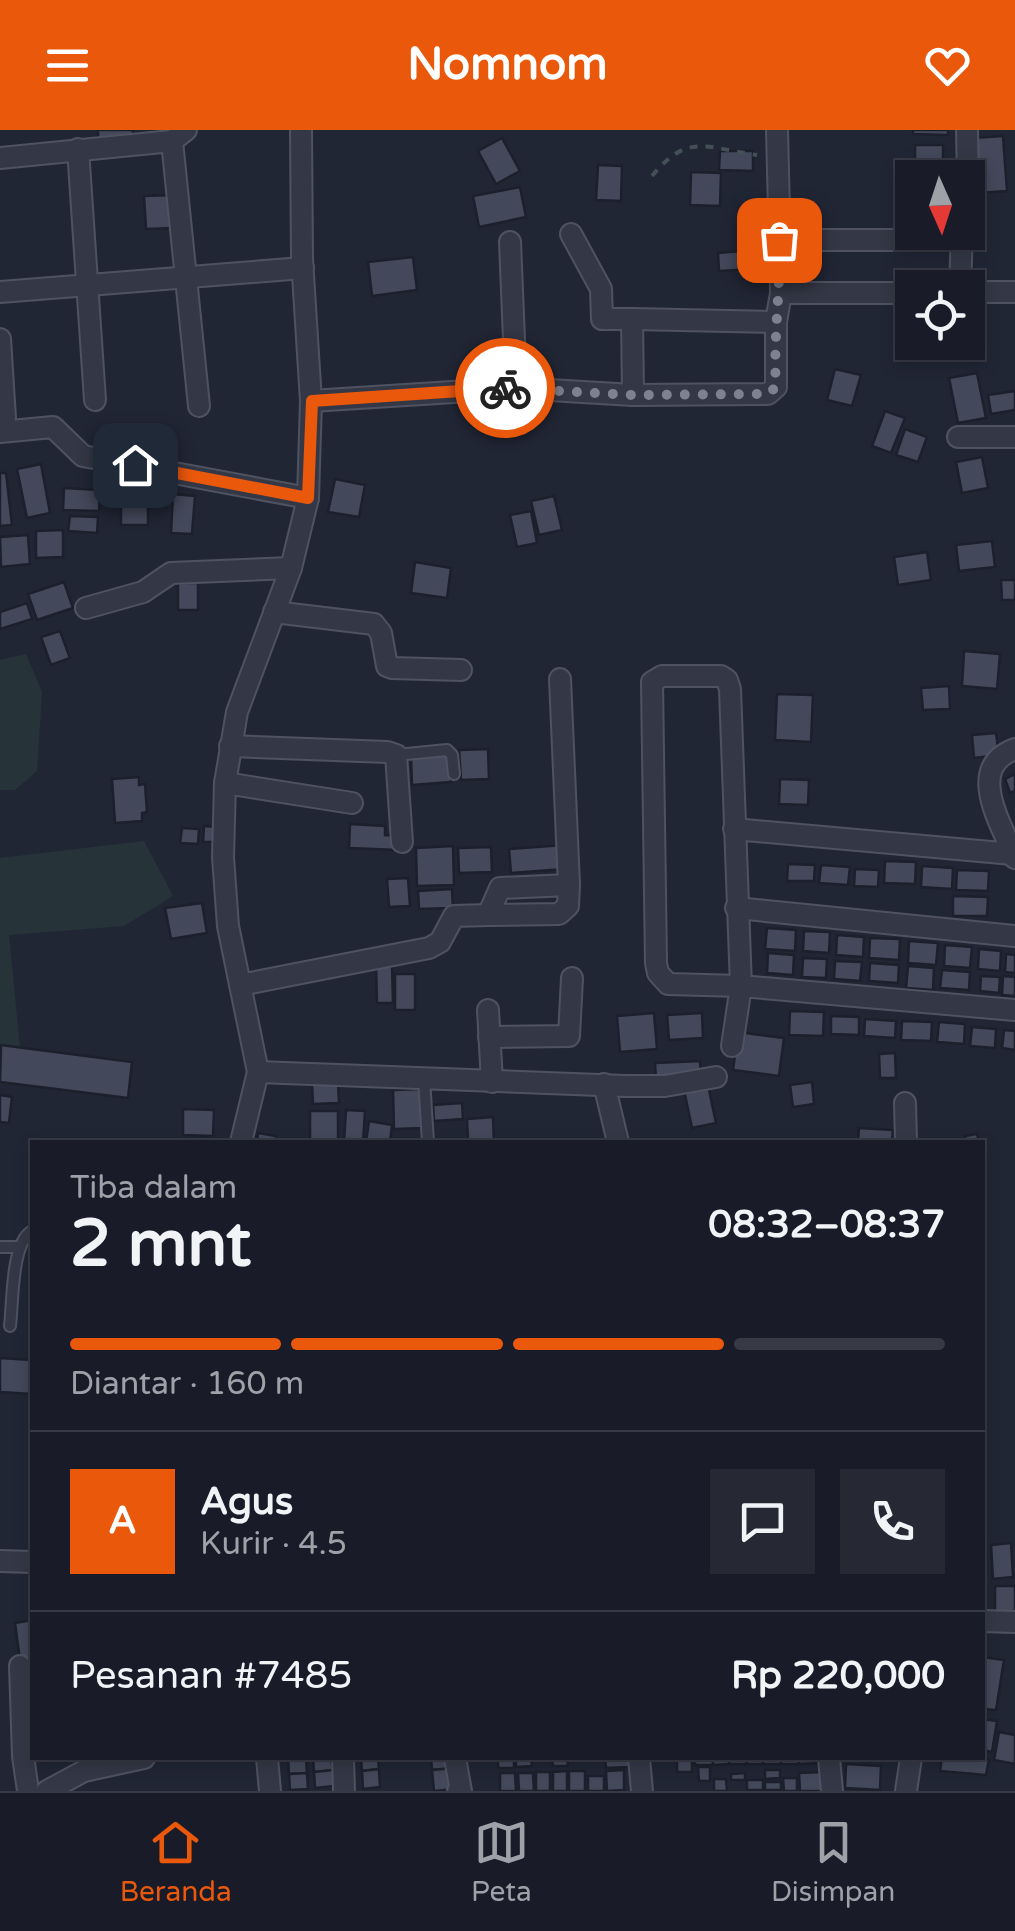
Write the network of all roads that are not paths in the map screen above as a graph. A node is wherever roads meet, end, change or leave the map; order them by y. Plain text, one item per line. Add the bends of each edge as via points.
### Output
1 (301, 130) edge
2 (778, 130) edge
3 (967, 130) edge
4 (179, 135) edge
5 (78, 149) junction
6 (0, 158) edge
7 (968, 160) edge
8 (571, 234) dead end
9 (895, 237) edge
10 (779, 240) junction
11 (510, 242) dead end
12 (303, 268) junction
13 (185, 275) junction
14 (86, 285) junction
15 (0, 292) edge
16 (895, 292) edge
17 (985, 292) edge
18 (1015, 292) edge
19 (781, 293) junction
20 (632, 320) junction
21 (776, 322) junction
22 (0, 339) edge
23 (516, 388) junction
24 (633, 395) junction
25 (95, 400) dead end
26 (312, 401) junction
27 (199, 406) dead end
28 (2, 425) edge
29 (958, 436) dead end
30 (1015, 437) edge
31 (308, 498) junction
32 (291, 568) junction
33 (86, 608) dead end
34 (274, 612) junction
35 (461, 670) dead end
36 (560, 679) dead end
37 (230, 746) junction
38 (1015, 749) edge
39 (396, 755) junction
40 (454, 774) dead end
41 (225, 783) junction
42 (352, 803) dead end
43 (734, 828) junction
44 (402, 842) dead end
45 (1014, 856) edge
46 (570, 885) junction
47 (736, 908) junction
48 (488, 915) junction
49 (1015, 936) edge
50 (572, 978) dead end
51 (240, 985) junction
52 (740, 986) junction
53 (488, 1010) dead end
54 (1015, 1010) edge
55 (489, 1037) junction
56 (732, 1046) dead end
57 (258, 1072) junction
58 (716, 1077) dead end
59 (424, 1078) junction
60 (492, 1082) junction
61 (604, 1084) junction
62 (905, 1103) dead end
63 (241, 1140) edge
64 (428, 1140) edge
65 (618, 1140) edge
66 (906, 1140) edge
67 (30, 1233) edge
68 (0, 1247) edge
69 (18, 1247) junction
70 (10, 1326) dead end
71 (0, 1561) edge
72 (30, 1562) edge
73 (985, 1621) edge
74 (1015, 1622) edge
75 (20, 1666) dead end
76 (135, 1760) edge
77 (267, 1760) edge
78 (343, 1760) edge
79 (455, 1760) edge
80 (640, 1760) edge
81 (830, 1760) edge
82 (912, 1760) edge
83 (28, 1791) edge
84 (47, 1791) edge
85 (270, 1791) edge
86 (344, 1791) edge
87 (458, 1791) edge
88 (642, 1791) edge
89 (832, 1791) edge
90 (906, 1791) edge

1 - 12 street
2 - 10 street
3 - 7 street
4 - 5 street
4 - 13 street
5 - 6 street
5 - 14 street
8 - 20 street via 601,288 602,319
9 - 10 street
10 - 19 street
11 - 23 street
12 - 13 street
12 - 26 street
13 - 14 street
13 - 27 street
14 - 15 street
14 - 25 street
16 - 19 street
17 - 18 street
19 - 21 street
20 - 21 street
20 - 24 street
21 - 24 street via 776,387 768,394
22 - 28 street
23 - 24 street
23 - 26 street
26 - 31 street
28 - 31 street via 53,427 83,456
29 - 30 street
31 - 32 street
32 - 33 street via 171,573 144,592
32 - 34 street
34 - 35 street via 374,624 392,668
34 - 37 street
36 - 46 street
37 - 39 street
37 - 41 street
38 - 45 street via 992,762 988,774
39 - 40 lane via 447,750
39 - 44 street
41 - 42 street
41 - 51 street via 228,926
43 - 45 street
43 - 47 street
43 - 52 street via 727,680 656,678 658,974 668,984
46 - 48 street via 506,886
46 - 48 street via 568,906 559,914
47 - 49 street
47 - 52 street
48 - 51 street via 454,916 440,942 428,948
50 - 55 street via 569,1036
51 - 57 street
52 - 54 street
52 - 56 street
53 - 55 street
55 - 60 street
57 - 59 street
57 - 63 street
58 - 61 street via 665,1086
59 - 60 street
59 - 64 lane
60 - 61 street
61 - 65 street
62 - 66 street
67 - 69 lane
68 - 69 lane
69 - 70 lane
71 - 72 street
73 - 74 street
75 - 83 street
76 - 84 street via 84,1771
77 - 85 street
78 - 86 street
79 - 87 street
80 - 88 street
81 - 89 street
82 - 90 street

